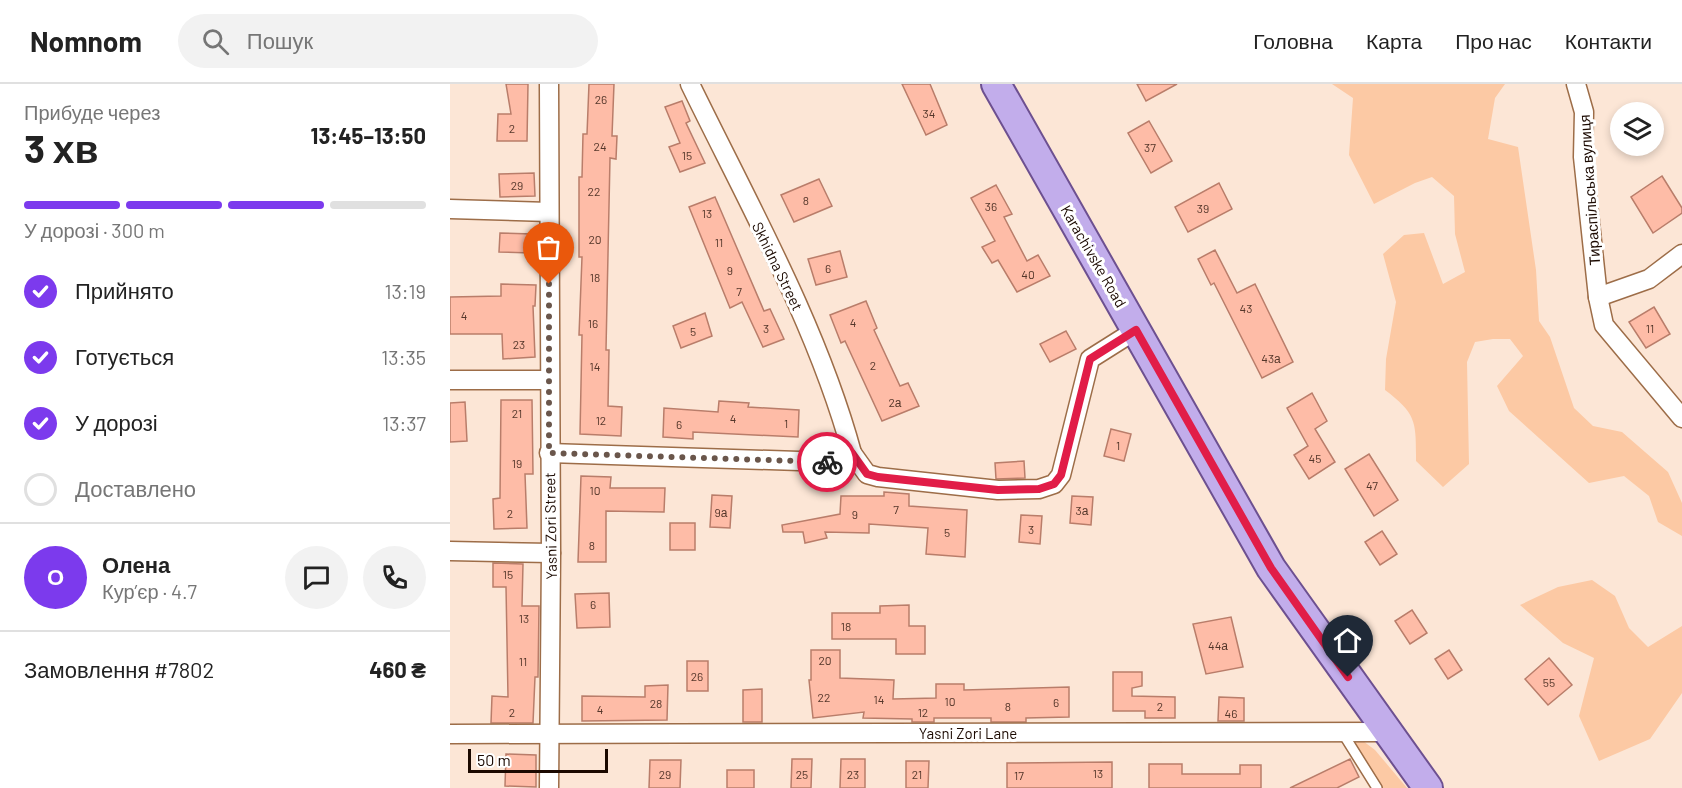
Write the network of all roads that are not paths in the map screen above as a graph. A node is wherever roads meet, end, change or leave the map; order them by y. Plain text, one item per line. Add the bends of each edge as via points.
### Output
1 (549, 84) edge
2 (690, 84) edge
3 (996, 84) edge
4 (1576, 84) edge
5 (450, 209) edge
6 (549, 212) junction
7 (1682, 254) edge
8 (1598, 297) junction
9 (1136, 330) junction
10 (450, 380) edge
11 (549, 380) junction
12 (1682, 418) edge
13 (549, 453) junction
14 (852, 453) junction
15 (450, 551) edge
16 (551, 553) junction
17 (1342, 732) junction
18 (1387, 732) junction
19 (450, 734) edge
20 (549, 734) junction
21 (549, 788) edge
22 (1377, 788) edge
23 (1428, 788) edge

1 - 6 street, Yasni Zori Street
2 - 14 street, Skhidna Street via 801,313
3 - 9 main road, Karachivske Road
4 - 8 street, Тираспільська вулиця via 1584,112 1583,157
5 - 6 street
6 - 11 street, Yasni Zori Street
7 - 8 street via 1649,279
8 - 12 street, Тираспільська вулиця via 1604,325
9 - 14 street via 1090,359 1061,475 1054,484 1039,489 998,490 878,477 867,474
9 - 18 main road, Karachivske Road via 1271,568
10 - 11 street
11 - 13 street, Yasni Zori Street
13 - 14 street via 829,462
13 - 16 street, Yasni Zori Street
15 - 16 street
16 - 20 street, Yasni Zori Street
17 - 18 street, Yasni Zori Lane
17 - 20 street, Yasni Zori Lane
17 - 22 lane
18 - 23 main road, Karachivske Road
19 - 20 street, Yasni Zori Lane
20 - 21 street, Yasni Zori Street

